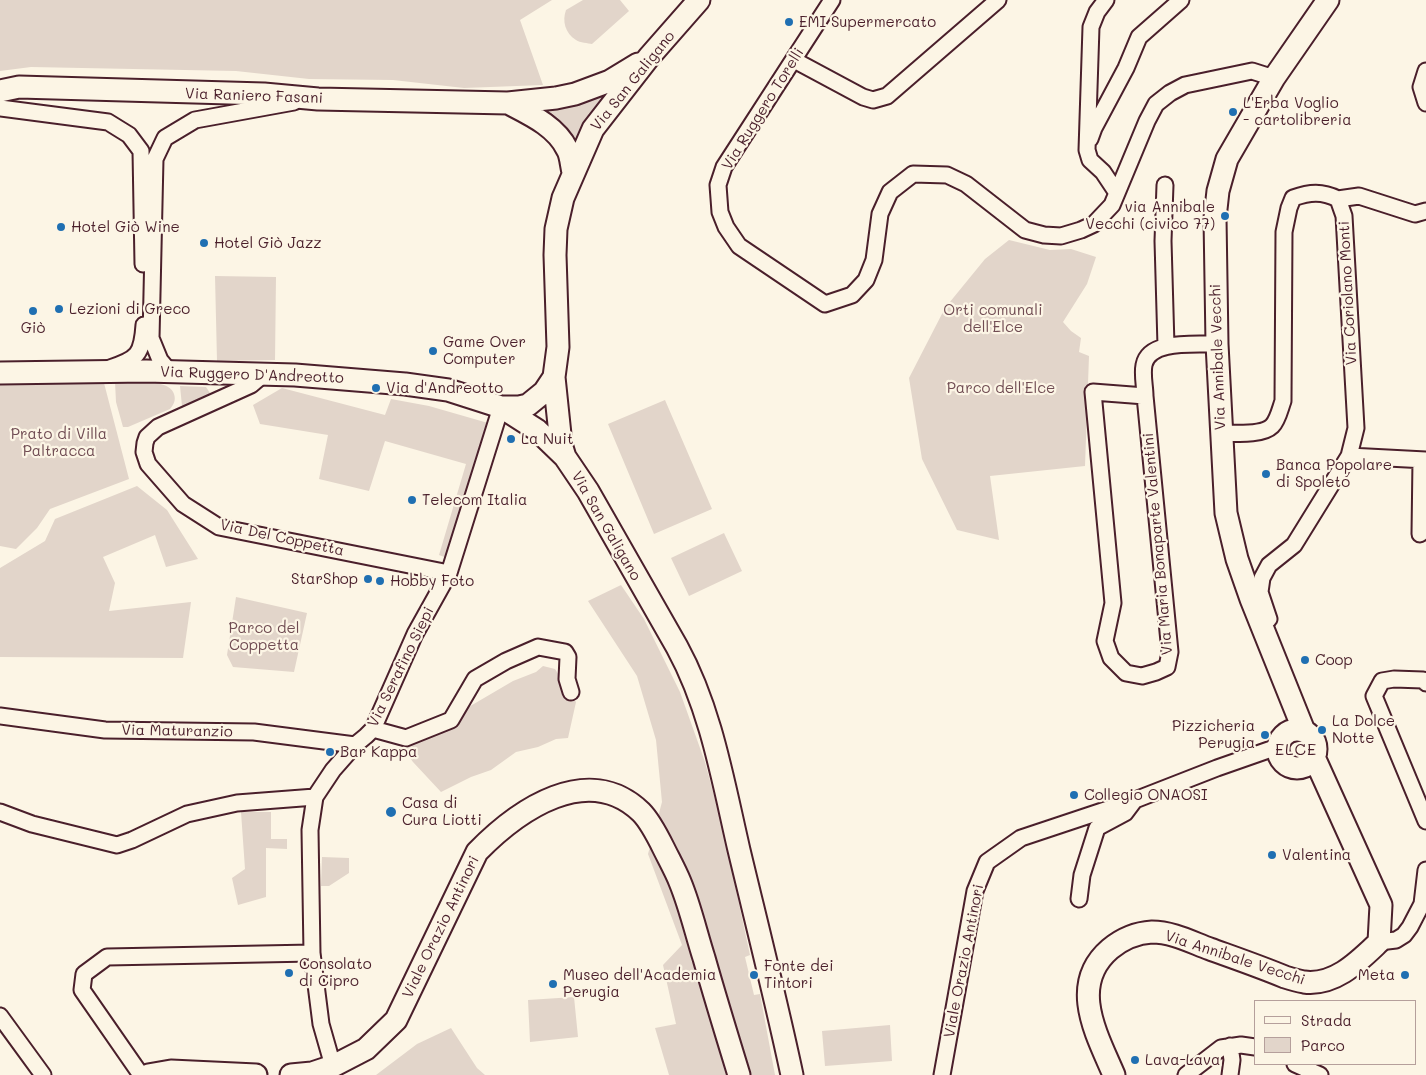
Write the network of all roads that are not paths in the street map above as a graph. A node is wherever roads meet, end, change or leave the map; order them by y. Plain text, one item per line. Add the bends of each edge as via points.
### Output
1 (699, 0) edge
2 (832, 0) edge
3 (998, 0) edge
4 (1106, 0) edge
5 (1180, 0) edge
6 (1328, 0) edge
7 (649, 57) junction
8 (794, 60) junction
9 (1426, 71) edge
10 (1274, 78) junction
11 (0, 91) edge
12 (318, 99) junction
13 (508, 103) junction
14 (1426, 103) edge
15 (0, 108) edge
16 (1087, 150) junction
17 (573, 172) junction
18 (1165, 185) dead end
19 (1117, 193) junction
20 (1338, 198) junction
21 (1426, 211) edge
22 (1216, 344) junction
23 (1166, 346) junction
24 (99, 372) junction
25 (170, 372) junction
26 (0, 374) edge
27 (264, 374) junction
28 (554, 377) junction
29 (1145, 396) junction
30 (501, 407) junction
31 (1220, 433) junction
32 (1350, 456) junction
33 (566, 458) junction
34 (1423, 460) edge
35 (1420, 534) dead end
36 (449, 573) junction
37 (1273, 656) junction
38 (1426, 683) edge
39 (571, 692) dead end
40 (0, 716) edge
41 (373, 729) junction
42 (1304, 731) junction
43 (355, 745) junction
44 (1277, 747) junction
45 (1314, 757) junction
46 (315, 797) junction
47 (1134, 800) junction
48 (0, 812) edge
49 (1426, 821) edge
50 (1426, 870) edge
51 (1079, 899) dead end
52 (1379, 942) junction
53 (312, 953) junction
54 (0, 1016) edge
55 (1230, 1046) junction
56 (1254, 1047) edge
57 (1296, 1065) edge
58 (333, 1066) junction
59 (43, 1075) edge
60 (141, 1075) edge
61 (148, 1075) edge
62 (256, 1075) edge
63 (292, 1075) edge
64 (739, 1075) edge
65 (792, 1075) edge
66 (942, 1075) edge
67 (1114, 1075) edge
68 (1186, 1075) edge
69 (1230, 1075) edge
70 (1320, 1075) edge

1 - 7 street, Via San Galigano
2 - 8 street, Via Ruggero Torelli
3 - 8 street via 887,96 873,100 864,97
4 - 16 street via 1091,27
5 - 16 street via 1140,37 1094,128
6 - 10 street, Via Annibale Vecchi
7 - 13 street, Via Raniero Fasani via 593,88 556,98
7 - 17 street, Via San Galigano via 593,129
8 - 19 street, Via Ruggero Torelli via 724,167 718,185 720,212 739,246 825,304 852,296 866,280 874,260 880,214 890,192 913,174 947,175 966,184 1025,230 1044,235 1061,236 1094,224 1112,206
9 - 14 street via 1421,87
10 - 19 street via 1252,71 1185,85 1170,93 1156,104
10 - 22 street, Via Annibale Vecchi via 1227,159 1218,191 1215,218
11 - 12 street, Via Raniero Fasani via 19,87 264,94
12 - 13 street, Via Raniero Fasani
12 - 25 street via 195,120 165,138 155,159 151,338 160,360
13 - 17 street, Via Raniero Fasani via 553,130 568,149
15 - 24 street via 108,122 129,136 141,151 144,326 141,349 125,364
16 - 19 street via 1090,160
17 - 28 street, Via San Galigano via 556,229 558,347
18 - 23 street
20 - 21 street via 1358,196 1415,214
20 - 31 street via 1327,193 1307,193 1293,198 1289,208 1284,232 1283,400 1278,415 1271,427 1256,433
20 - 32 street, Via Coriolano Monti via 1344,216 1356,428
22 - 23 street
22 - 31 street, Via Annibale Vecchi
23 - 29 street, Via Maria Bonaparte Valentini via 1151,353 1144,364
24 - 25 street, Via Ruggero D'Andreotto
24 - 26 street, Via Ruggero D'Andreotto
25 - 27 street, Via Ruggero D'Andreotto
27 - 30 street, Via Ruggero D'Andreotto via 405,384 448,390
27 - 36 street, Via Del Coppetta via 251,385 158,427 147,437 144,452 148,464 183,504 219,527
28 - 30 street, Via Ruggero D'Andreotto via 544,392 528,405
28 - 33 street, Via San Galigano via 561,444
29 - 29 street, Via Maria Bonaparte Valentini via 1093,392 1113,603 1105,641 1111,658 1126,673 1142,676 1167,667 1170,652
30 - 33 street, Via Ruggero D'Andreotto via 537,430
30 - 36 street, Via Serafino Siepi
31 - 37 street, Via Annibale Vecchi via 1226,512 1237,559
32 - 34 street
32 - 37 street, Via Coriolano Monti via 1294,545 1269,565 1262,578 1260,592 1277,642
33 - 65 street, Via San Galigano via 677,647 700,699 728,802
34 - 35 street
36 - 41 street, Via Serafino Siepi via 415,634
37 - 42 street, Via Annibale Vecchi
38 - 49 street via 1422,680 1382,681 1374,696
39 - 41 street via 566,679 568,657 565,652 538,647 475,679 451,720 406,738
40 - 43 street, Via Maturanzio via 105,730 254,732
41 - 43 street, Via Serafino Siepi
42 - 44 street via 1290,731
42 - 45 street via 1313,739
43 - 46 street, Via Serafino Siepi
44 - 45 street via 1281,760 1292,768 1305,767
44 - 47 street, Viale Orazio Antinori
45 - 52 street via 1381,904
46 - 48 street via 237,802 187,814 116,845 32,824
46 - 53 street, Via Serafino Siepi via 310,830
47 - 51 street via 1125,813 1097,828 1082,875
47 - 66 street, Viale Orazio Antinori via 1021,838 986,862 974,891
50 - 52 street via 1422,904 1410,927 1396,940
52 - 67 street, Via Annibale Vecchi via 1346,972 1312,982 1285,977 1174,935 1152,932 1118,943 1092,962 1088,990 1092,1023
53 - 58 street, Via Serafino Siepi via 321,1024
53 - 60 street via 107,957 84,974 82,990
54 - 59 street
55 - 56 street
55 - 68 street via 1221,1048
55 - 69 street
57 - 70 street
58 - 63 street, Viale Orazio Antinori
58 - 64 street, Viale Orazio Antinori via 366,1049 396,1020 477,852 492,836 542,802 577,791 601,790 621,796 643,813 681,883
61 - 62 street via 171,1071

